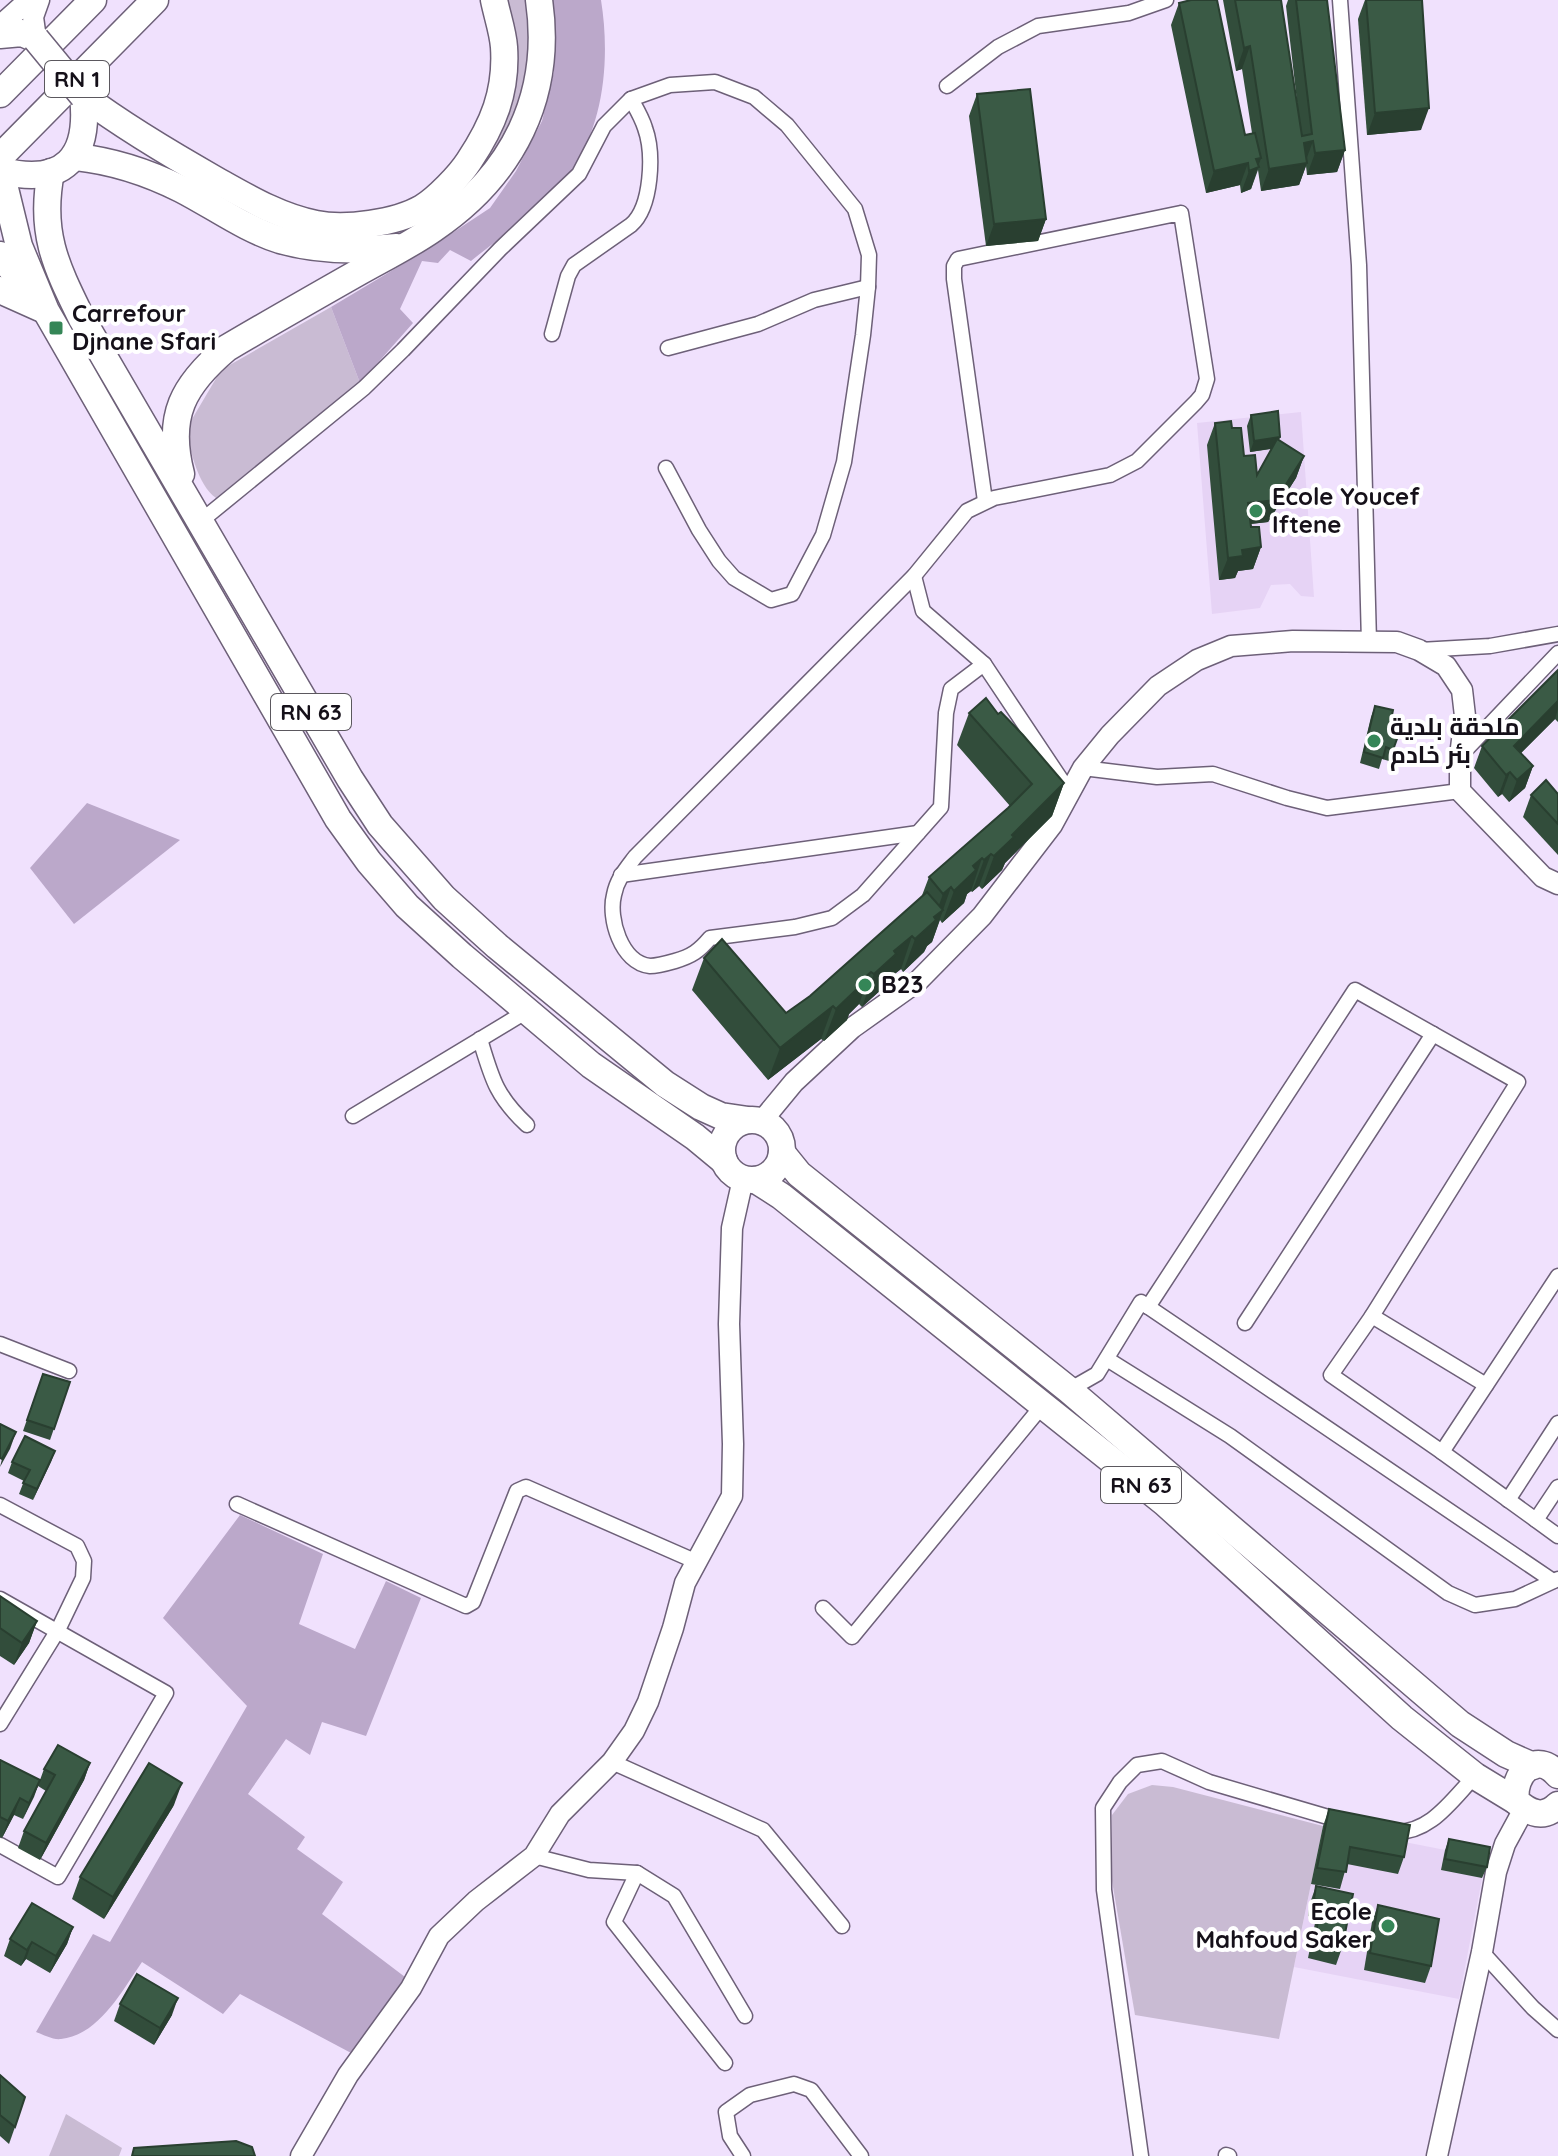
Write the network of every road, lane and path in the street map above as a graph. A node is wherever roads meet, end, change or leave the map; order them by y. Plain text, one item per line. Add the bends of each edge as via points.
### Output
1 (29, 0) edge
2 (39, 0) edge
3 (93, 0) edge
4 (155, 0) edge
5 (494, 0) edge
6 (539, 0) edge
7 (1166, 0) edge
8 (1340, 0) edge
9 (0, 26) edge
10 (0, 35) edge
11 (36, 39) junction
12 (947, 86) dead end
13 (0, 94) edge
14 (83, 96) junction
15 (631, 99) junction
16 (76, 157) junction
17 (1, 165) edge
18 (51, 172) junction
19 (403, 246) junction
20 (0, 255) edge
21 (868, 287) junction
22 (0, 290) edge
23 (46, 311) junction
24 (552, 334) dead end
25 (668, 348) dead end
26 (666, 468) dead end
27 (985, 501) junction
28 (195, 511) junction
29 (914, 576) junction
30 (1558, 634) edge
31 (1369, 642) junction
32 (1419, 650) junction
33 (1558, 653) edge
34 (984, 664) junction
35 (1460, 756) junction
36 (1083, 768) junction
37 (1460, 791) junction
38 (1070, 793) junction
39 (918, 833) junction
40 (621, 875) junction
41 (1558, 884) edge
42 (527, 1011) junction
43 (1433, 1034) junction
44 (480, 1039) junction
45 (353, 1116) dead end
46 (754, 1121) junction
47 (527, 1125) dead end
48 (782, 1153) junction
49 (741, 1173) junction
50 (1558, 1276) edge
51 (1148, 1307) junction
52 (1372, 1316) junction
53 (1245, 1323) dead end
54 (0, 1344) edge
55 (1107, 1359) junction
56 (69, 1371) dead end
57 (1486, 1385) junction
58 (1069, 1390) junction
59 (1042, 1406) junction
60 (1558, 1423) edge
61 (1442, 1452) junction
62 (1558, 1487) edge
63 (1508, 1500) junction
64 (237, 1504) dead end
65 (0, 1505) edge
66 (1536, 1520) junction
67 (1558, 1536) edge
68 (697, 1562) junction
69 (1556, 1580) edge
70 (0, 1599) edge
71 (823, 1608) dead end
72 (58, 1630) junction
73 (0, 1724) edge
74 (612, 1762) junction
75 (1533, 1766) junction
76 (1558, 1775) edge
77 (1475, 1776) junction
78 (1540, 1809) edge
79 (0, 1845) edge
80 (534, 1856) junction
81 (637, 1873) junction
82 (842, 1926) dead end
83 (1482, 1952) junction
84 (745, 2016) dead end
85 (1558, 2030) edge
86 (725, 2063) dead end
87 (301, 2156) edge
88 (743, 2156) edge
89 (861, 2156) edge
90 (1141, 2156) edge
91 (1437, 2156) edge

1 - 9 street
2 - 11 street via 33,17
3 - 13 highway, RN 1
4 - 17 highway, RN 1
5 - 14 highway via 504,46 502,88 490,130 463,171 422,208 378,223 346,227 287,216 146,141
6 - 19 highway via 541,74 529,115 506,159 472,199
7 - 12 street via 1129,13 1038,26 998,47
8 - 31 street via 1359,265
10 - 11 highway via 22,33
11 - 14 highway, bridge
14 - 16 highway via 84,129
15 - 21 street via 670,85 715,82 754,97 787,125 855,209 869,255
15 - 24 street via 646,129 651,164 640,218 574,265
15 - 28 street via 604,126 579,174 364,388
16 - 18 highway
16 - 19 highway via 149,175 279,240 351,250
17 - 18 highway via 33,175
17 - 23 highway, RN 63 via 19,246
18 - 28 highway, RN 63 via 46,222 61,273 82,319
19 - 28 highway via 227,348 188,387 174,435
20 - 23 highway
21 - 25 street
21 - 26 street via 844,462 823,535 792,594 771,600 734,578 699,530
22 - 23 highway
23 - 42 highway, RN 63 via 338,819 407,906
27 - 27 street via 1110,475 1137,461 1202,395 1207,379 1181,213 958,259 954,279
27 - 29 street via 956,522
28 - 46 highway, RN 63 via 350,779 380,825 444,898 665,1084 721,1116
29 - 34 street via 923,611
29 - 40 street
30 - 32 street via 1490,646
31 - 32 street via 1397,642
31 - 36 street via 1231,646 1197,660 1158,686
32 - 35 street via 1446,666 1462,690
33 - 35 street
34 - 38 street
34 - 39 street via 951,689 941,807
35 - 37 street
36 - 37 street via 1157,777 1213,774 1327,808
36 - 38 street
37 - 41 street via 1543,877
38 - 46 street via 982,916 918,981 852,1028
39 - 40 street
39 - 40 street via 863,895 832,918 710,938 697,954 649,966 633,958 612,917
42 - 44 street
42 - 49 highway, RN 63 via 591,1065
43 - 51 street via 1355,990
43 - 52 street via 1518,1082
43 - 53 street
44 - 45 street
44 - 47 street via 494,1085
46 - 48 highway, RN 63 via 773,1128
46 - 49 highway via 735,1125 722,1148
48 - 49 highway via 768,1175
48 - 58 highway, RN 63 via 799,1174
49 - 59 highway, RN 63 via 781,1196
49 - 68 street via 732,1228 729,1324 732,1496
50 - 57 street
51 - 55 street via 1141,1302
51 - 69 street
52 - 57 street
52 - 61 street via 1331,1375
54 - 56 street
55 - 58 street via 1097,1374
55 - 69 street via 1230,1436 1448,1593 1475,1605 1515,1599
57 - 61 street
58 - 75 highway, RN 63 via 1460,1724
59 - 71 street via 852,1637
59 - 77 highway, RN 63 via 1165,1503 1402,1718
60 - 63 street
61 - 63 street
62 - 66 street
63 - 66 street
64 - 68 street via 466,1606 473,1602 517,1491 526,1487
65 - 72 street via 77,1546 84,1561 83,1578
66 - 67 street
68 - 74 street via 685,1583 648,1702
70 - 72 street
72 - 73 street
72 - 79 street via 166,1693 58,1877
74 - 80 street via 560,1814
74 - 82 street via 763,1830
75 - 76 highway, RN 63 via 1544,1765
75 - 78 highway via 1517,1780
77 - 78 highway, RN 63
77 - 90 street via 1429,1822 1410,1833 1375,1829 1209,1782 1162,1761 1137,1765 1120,1782 1103,1808 1104,1890
78 - 83 street via 1505,1844
80 - 81 street via 589,1870
80 - 87 street via 439,1936
81 - 84 street via 674,1896
81 - 86 street via 614,1922
83 - 85 street
83 - 91 street
88 - 89 street via 730,2136 726,2112 750,2095 794,2084 811,2090

